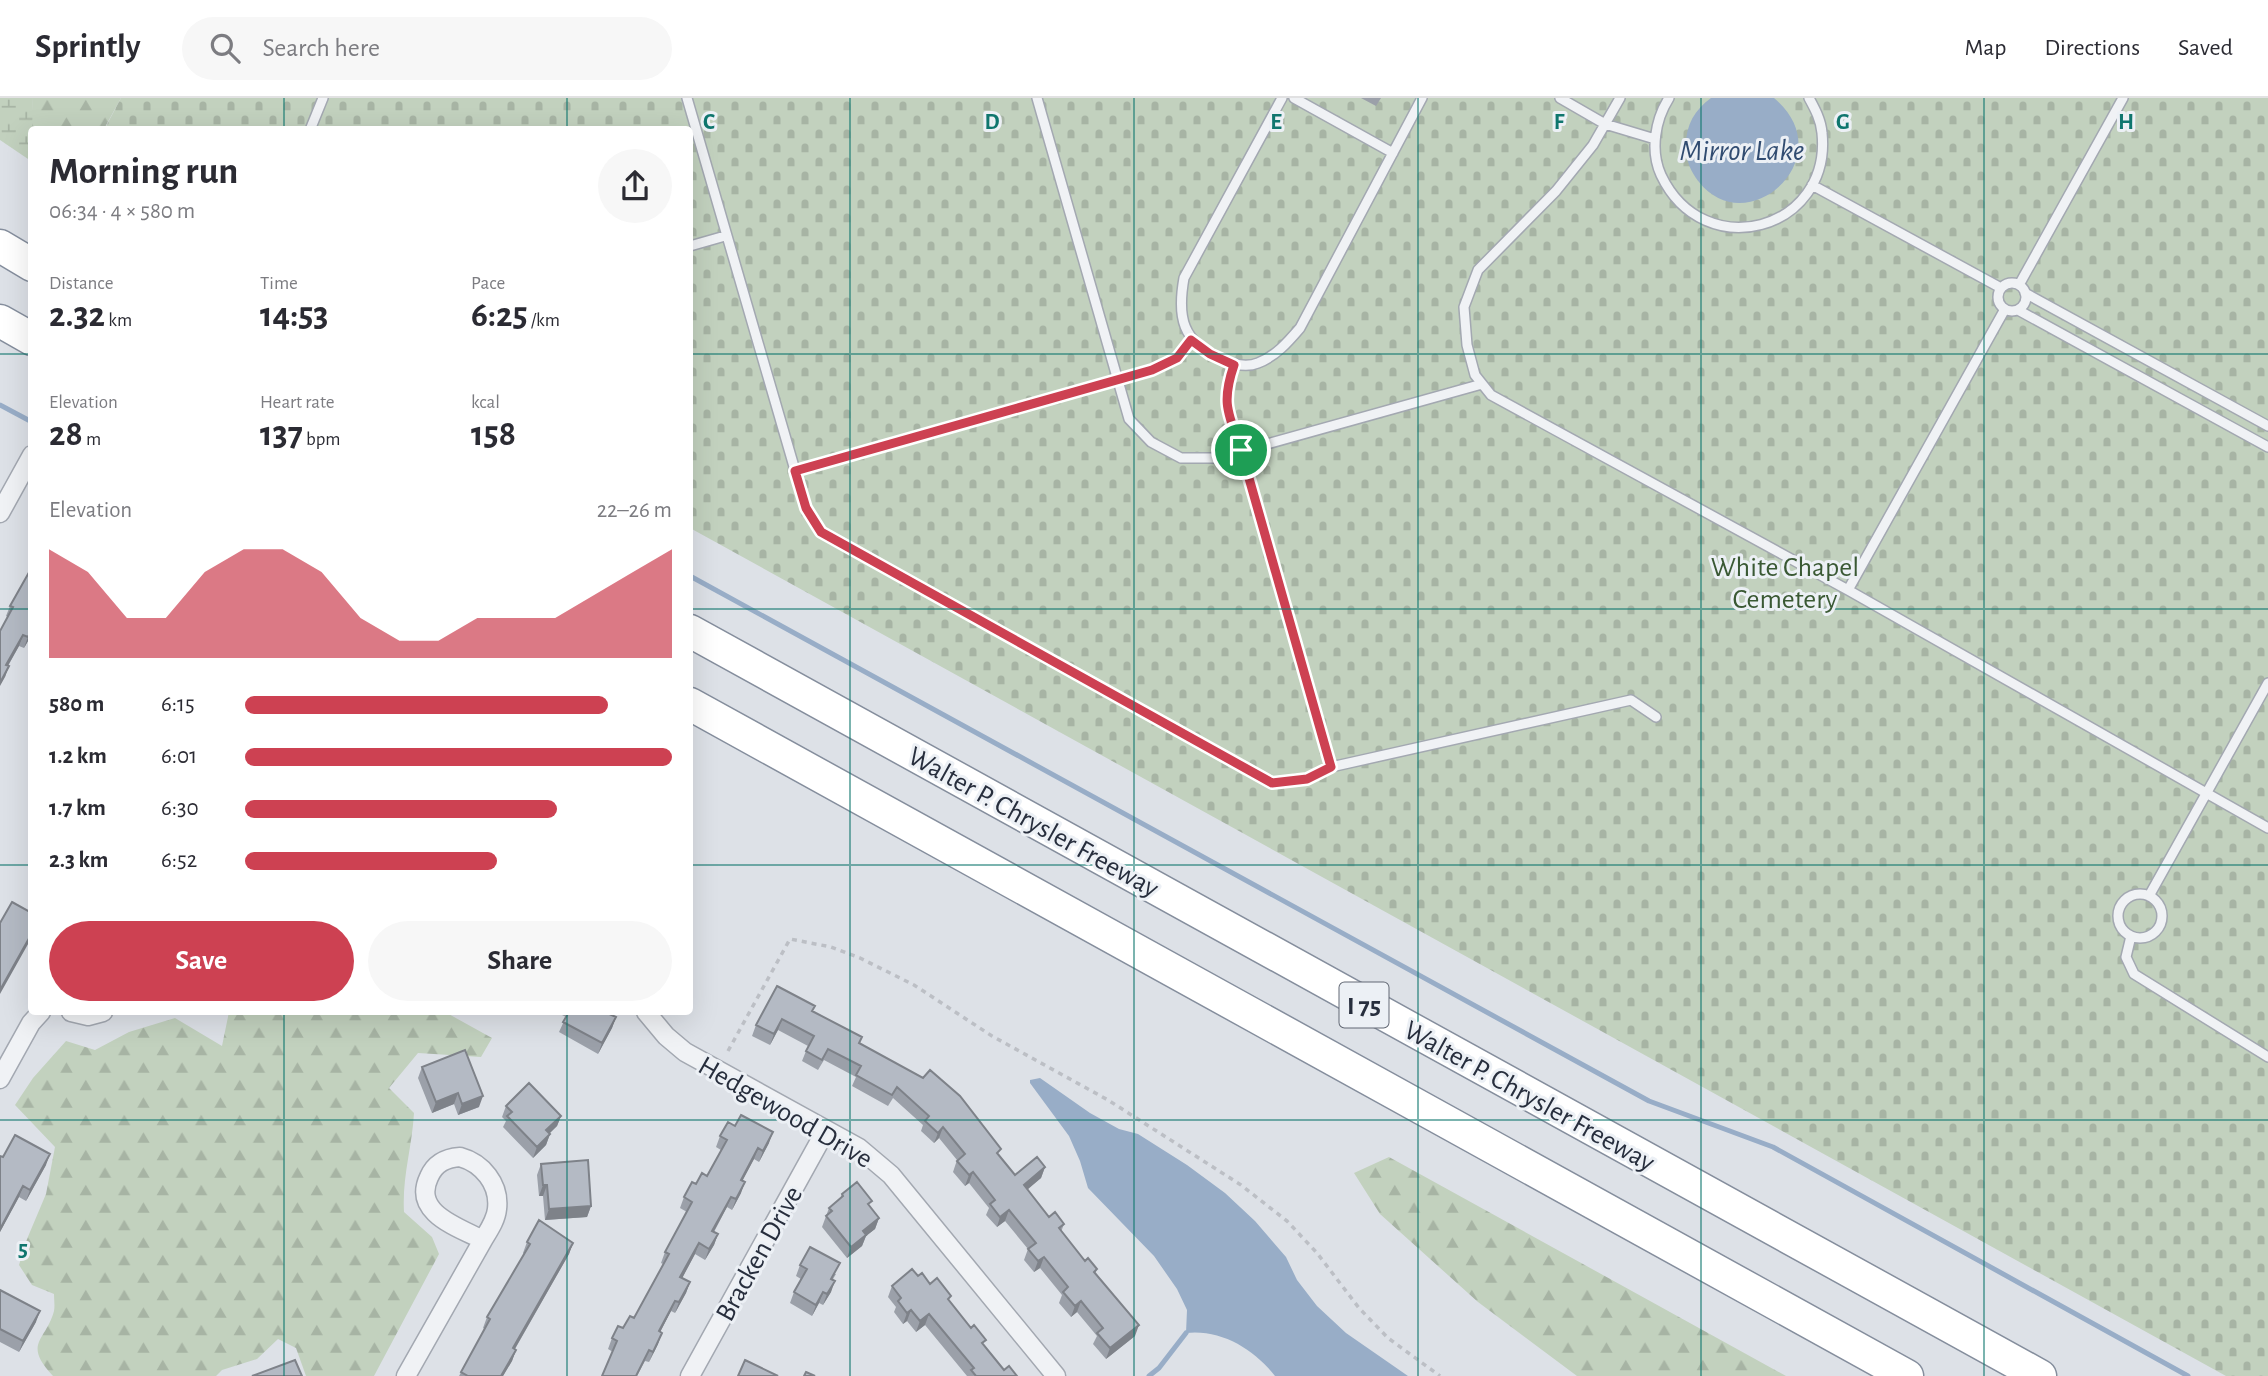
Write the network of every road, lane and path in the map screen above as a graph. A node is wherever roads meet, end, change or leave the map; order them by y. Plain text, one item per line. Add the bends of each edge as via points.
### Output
1 (323, 98) edge
2 (687, 98) edge
3 (1037, 98) edge
4 (1282, 98) edge
5 (1294, 98) edge
6 (1422, 98) edge
7 (1560, 98) edge
8 (1620, 98) edge
9 (1669, 98) edge
10 (1809, 98) edge
11 (2123, 98) edge
12 (1605, 124) junction
13 (312, 126) edge
14 (1655, 139) junction
15 (1392, 153) junction
16 (1812, 186) junction
17 (725, 236) junction
18 (693, 245) edge
19 (0, 246) edge
20 (28, 263) edge
21 (2001, 288) junction
22 (2022, 289) junction
23 (2005, 309) junction
24 (2018, 310) junction
25 (0, 321) edge
26 (28, 337) edge
27 (1191, 340) junction
28 (1234, 365) junction
29 (1117, 380) junction
30 (1482, 384) junction
31 (2268, 426) edge
32 (2268, 447) edge
33 (1241, 450) junction
34 (28, 462) edge
35 (795, 471) junction
36 (0, 513) edge
37 (1848, 590) junction
38 (693, 633) edge
39 (2268, 683) edge
40 (693, 706) edge
41 (1656, 717) dead end
42 (1331, 767) junction
43 (2205, 794) junction
44 (2268, 828) edge
45 (2149, 896) junction
46 (2131, 936) junction
47 (38, 1015) edge
48 (648, 1015) edge
49 (728, 1051) dead end
50 (2268, 1057) edge
51 (0, 1079) edge
52 (826, 1130) junction
53 (483, 1240) junction
54 (407, 1376) edge
55 (690, 1376) edge
56 (1056, 1376) edge
57 (1440, 1376) edge
58 (1907, 1376) edge
59 (2040, 1376) edge

1 - 13 lane
2 - 17 lane
3 - 29 lane
4 - 27 lane via 1184,278 1180,304
5 - 15 lane
6 - 15 lane
7 - 12 lane
8 - 12 lane
9 - 14 lane
10 - 16 lane via 1822,131 1823,151
11 - 22 lane
12 - 14 lane
12 - 30 lane via 1556,191 1478,270 1464,307 1466,345
14 - 16 lane via 1658,169 1668,191 1680,205 1711,224 1735,228 1774,221
15 - 28 lane via 1300,328 1282,349 1256,364
16 - 21 lane
17 - 18 lane
17 - 35 lane
19 - 20 highway
21 - 22 lane via 2010,283
21 - 23 lane via 1998,297
22 - 24 lane via 2024,303
22 - 31 lane
23 - 24 lane
23 - 37 lane
24 - 32 lane
25 - 26 highway
27 - 28 lane
27 - 29 lane via 1177,358
28 - 33 lane via 1225,390 1228,415
29 - 33 lane via 1129,419 1150,442 1181,458 1217,458
29 - 35 lane
30 - 33 lane
30 - 37 lane via 1491,395
33 - 42 lane
34 - 36 street
35 - 42 lane via 806,508 821,532 1272,783 1307,779
37 - 43 lane
38 - 59 highway, Walter P. Chrysler Freeway / I 75
39 - 43 lane
40 - 58 highway, I 75
41 - 42 lane via 1631,700
43 - 44 lane
43 - 45 lane
45 - 46 lane via 2127,898 2119,911 2120,926
45 - 46 lane via 2162,911 2160,925 2145,938
46 - 50 lane via 2126,957 2134,974
47 - 51 street
48 - 52 street, Hedgewood Drive via 685,1052
49 - 57 path via 790,939 860,958 1108,1100 1241,1185 1287,1220 1388,1338
52 - 55 street, Bracken Drive
52 - 56 street, Hedgewood Drive via 859,1148 891,1175
53 - 53 street via 497,1209 493,1185 469,1160 449,1158 426,1182 428,1205 442,1219
53 - 54 street

